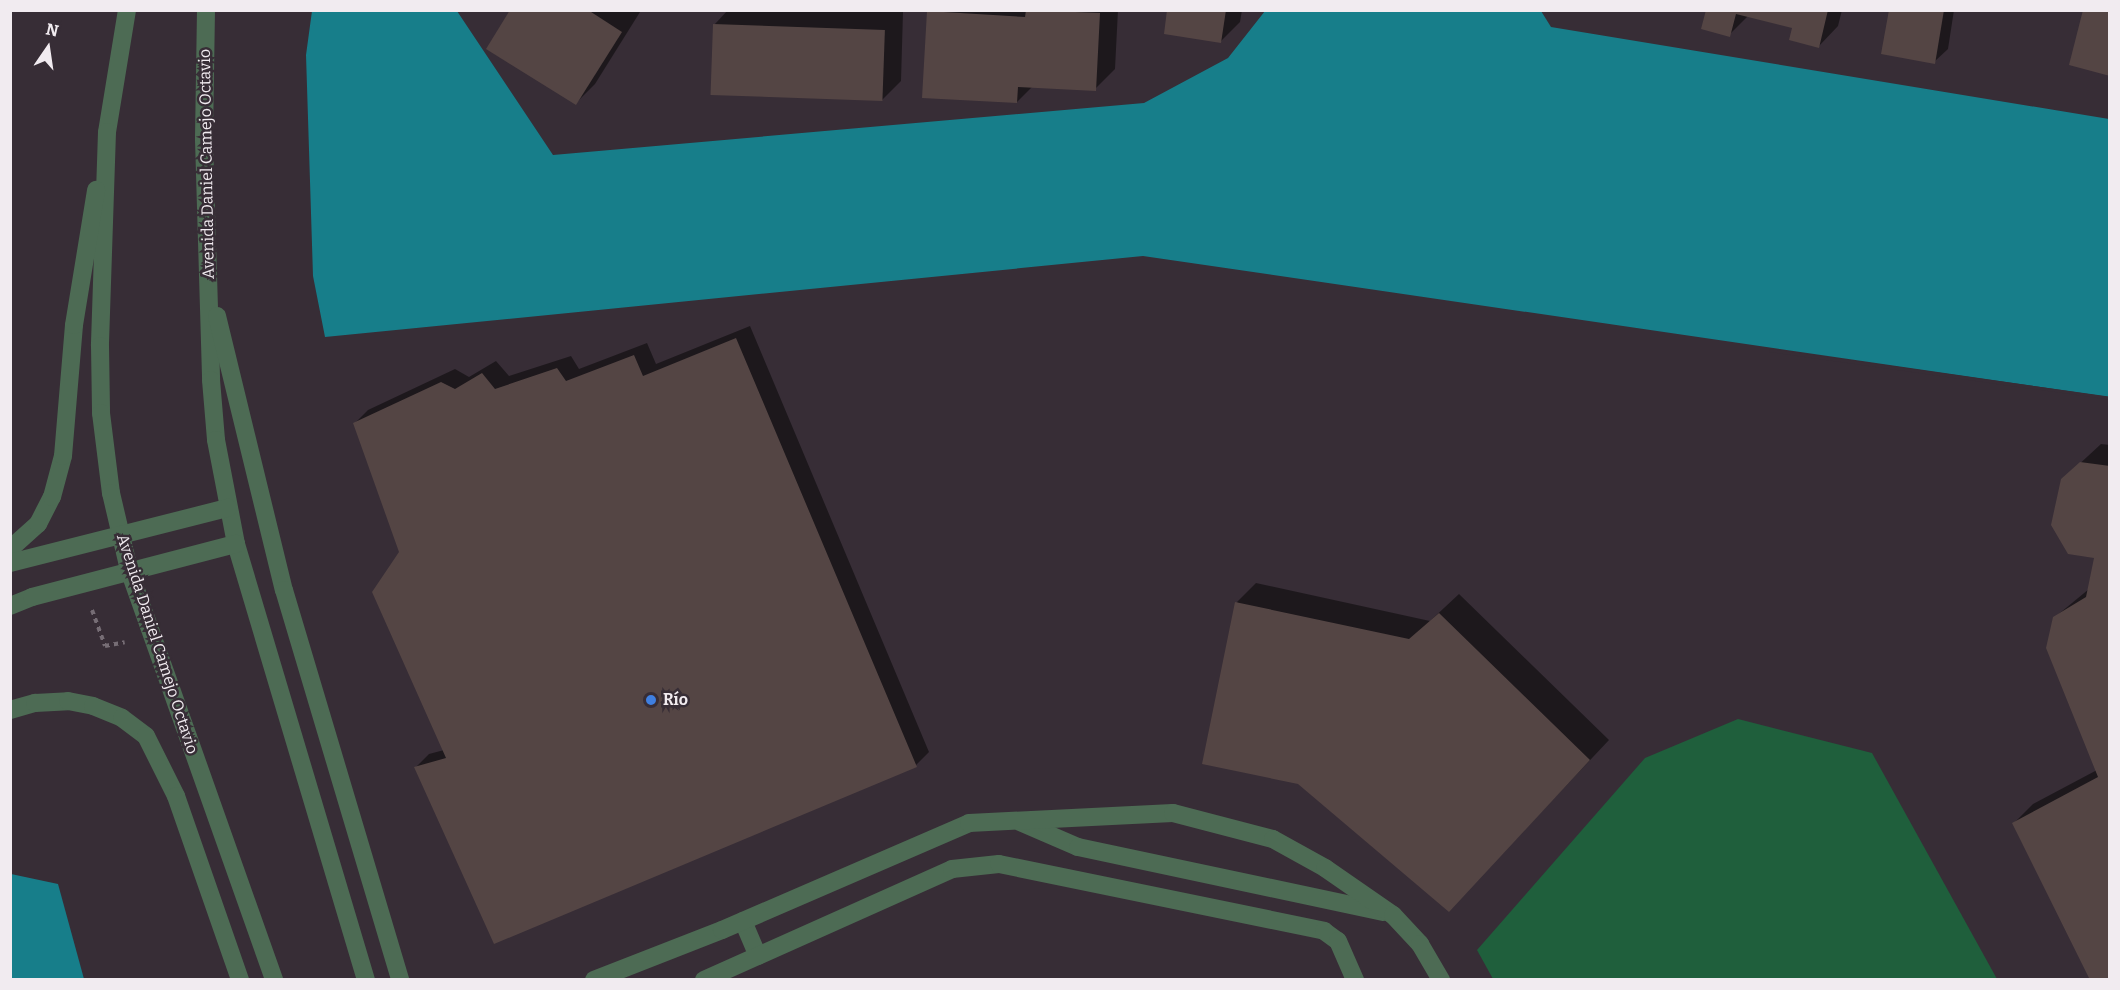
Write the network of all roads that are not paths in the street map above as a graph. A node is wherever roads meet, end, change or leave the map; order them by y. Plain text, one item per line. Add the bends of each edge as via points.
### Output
1 (127, 10) edge
2 (206, 10) edge
3 (107, 132) junction
4 (208, 279) junction
5 (228, 508) junction
6 (120, 536) junction
7 (236, 544) junction
8 (10, 549) edge
9 (10, 563) edge
10 (129, 570) junction
11 (10, 606) edge
12 (10, 710) edge
13 (1016, 820) junction
14 (1393, 915) junction
15 (743, 921) junction
16 (758, 956) junction
17 (240, 980) edge
18 (274, 980) edge
19 (366, 980) edge
20 (400, 980) edge
21 (594, 980) edge
22 (704, 980) edge
23 (1355, 980) edge
24 (1441, 980) edge

1 - 3 street, Avenida Daniel Camejo Octavio
2 - 4 street, Avenida Daniel Camejo Octavio
3 - 6 street, Avenida Daniel Camejo Octavio via 101,412
3 - 8 street via 74,325 63,456 52,497 38,524
4 - 5 street, Avenida Daniel Camejo Octavio via 211,380
4 - 20 street via 284,590
5 - 6 street
5 - 7 street, Avenida Daniel Camejo Octavio
6 - 9 street
6 - 10 street, Avenida Daniel Camejo Octavio
7 - 10 street
7 - 19 street, Avenida Daniel Camejo Octavio
10 - 11 street
10 - 18 street, Avenida Daniel Camejo Octavio
12 - 17 street via 46,702 93,706 122,718 146,736 176,796
13 - 14 street via 1078,847
13 - 14 street via 1173,813 1273,839 1325,868
13 - 15 street via 969,824
14 - 24 street via 1420,944
15 - 16 street
15 - 21 street
16 - 22 street
16 - 23 street via 952,869 1005,864 1324,931 1338,941

